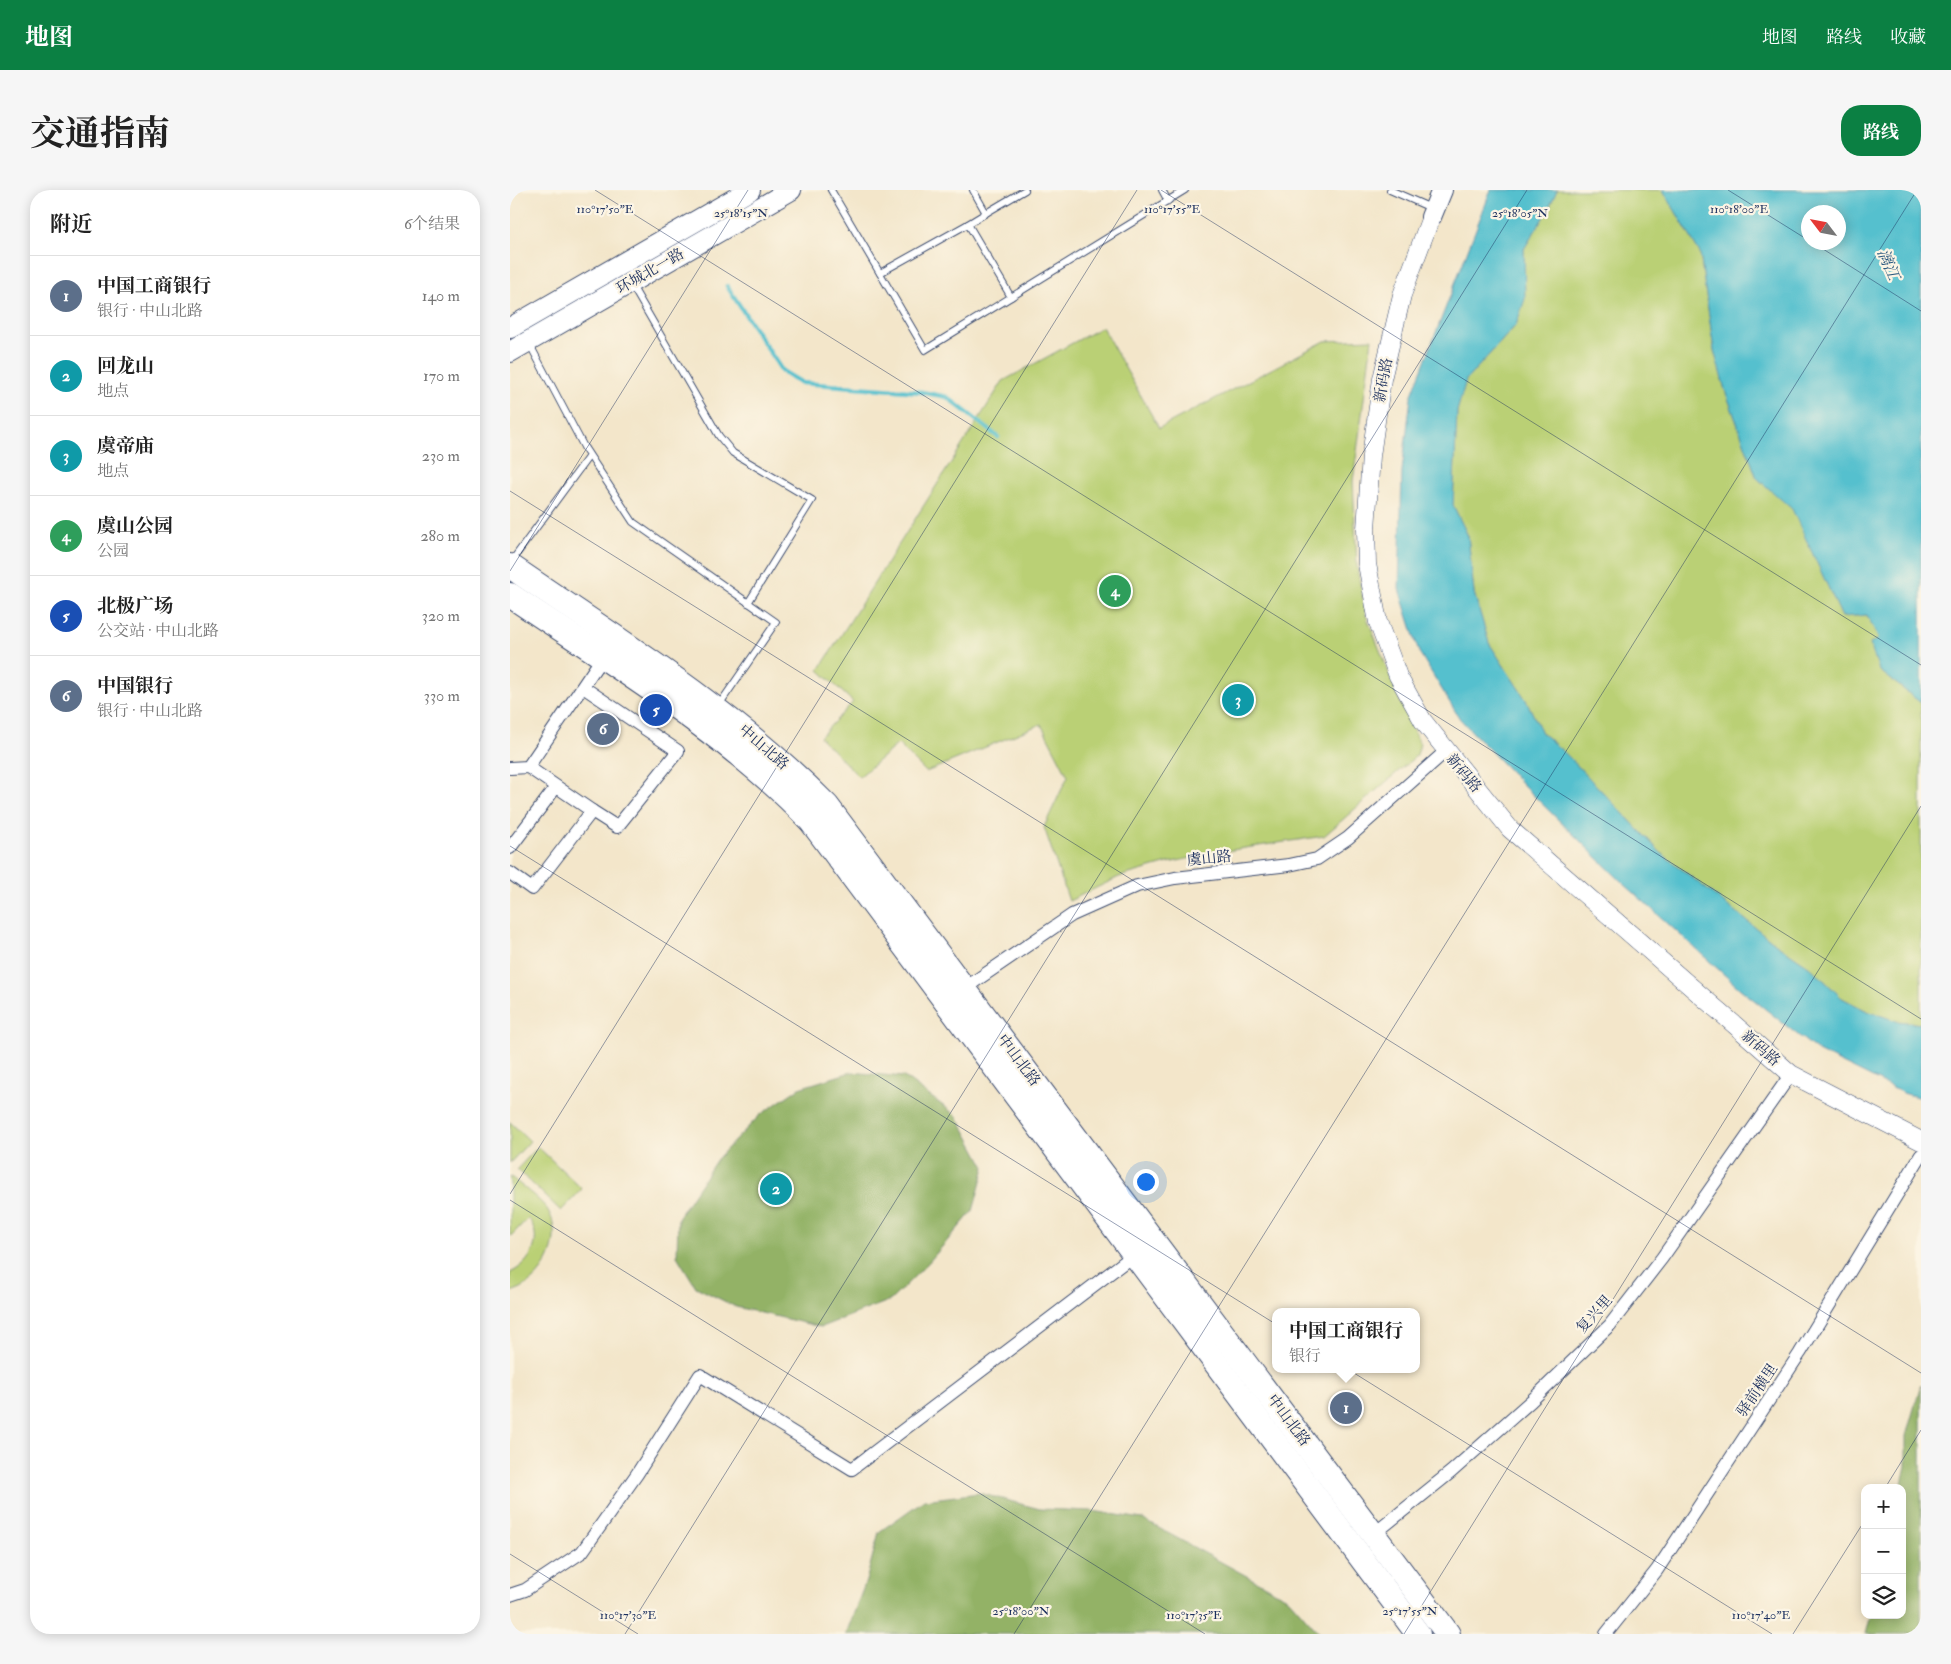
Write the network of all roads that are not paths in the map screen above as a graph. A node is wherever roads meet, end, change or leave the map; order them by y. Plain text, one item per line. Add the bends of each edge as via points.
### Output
1 (750, 190) edge
2 (791, 190) edge
3 (831, 190) edge
4 (973, 190) edge
5 (1025, 190) edge
6 (1162, 190) edge
7 (1185, 190) edge
8 (1390, 190) edge
9 (1442, 190) edge
10 (1168, 201) junction
11 (1432, 205) edge
12 (986, 213) junction
13 (968, 224) junction
14 (880, 273) junction
15 (630, 283) junction
16 (1011, 297) junction
17 (514, 324) edge
18 (529, 342) junction
19 (510, 352) edge
20 (589, 456) junction
21 (510, 565) edge
22 (510, 595) edge
23 (748, 603) junction
24 (602, 658) junction
25 (583, 687) junction
26 (716, 709) junction
27 (1446, 751) junction
28 (528, 767) junction
29 (510, 768) edge
30 (556, 787) junction
31 (592, 811) junction
32 (510, 848) edge
33 (510, 873) edge
34 (965, 988) junction
35 (1791, 1074) junction
36 (1921, 1140) edge
37 (1921, 1155) edge
38 (1135, 1254) junction
39 (1374, 1534) junction
40 (510, 1595) edge
41 (1610, 1632) edge
42 (1418, 1634) edge
43 (1448, 1634) edge

1 - 17 main road, 环城北一路
2 - 15 main road, 环城北一路
3 - 14 lane
4 - 12 lane
5 - 12 lane
6 - 10 lane
7 - 10 lane
8 - 11 lane
9 - 11 main road
10 - 16 lane
11 - 27 street, 新码路 via 1402,295 1382,379 1366,529 1367,564 1378,622 1398,676 1423,721
12 - 13 lane
13 - 14 lane
13 - 16 lane
14 - 16 lane via 925,350
15 - 18 main road, 环城北一路
15 - 23 lane via 718,436 733,452 812,500
18 - 19 main road, 环城北一路
18 - 20 lane
20 - 21 lane
20 - 23 lane via 633,522
21 - 26 highway, 中山北路
22 - 24 highway, 中山北路
23 - 26 lane via 776,622
24 - 25 street
24 - 38 highway, 中山北路 via 750,764 810,821
25 - 28 street
25 - 31 street via 678,751 617,827
26 - 34 highway, 中山北路 via 773,754 828,806
27 - 34 street, 虞山路 via 1348,838 1317,859 1289,866 1175,878 1136,886 1072,915
27 - 35 street, 新码路 via 1510,829
28 - 29 street
28 - 30 street
30 - 31 street
30 - 32 street
31 - 33 street via 532,889
34 - 39 highway, 中山北路
35 - 36 street, 新码路
35 - 39 street, 复兴里 via 1662,1258 1610,1325 1451,1472
37 - 41 street, 驿前横里 via 1795,1361 1657,1570
38 - 40 street via 852,1468 700,1375 582,1552 525,1590
38 - 42 highway, 中山北路
39 - 43 highway, 中山北路

